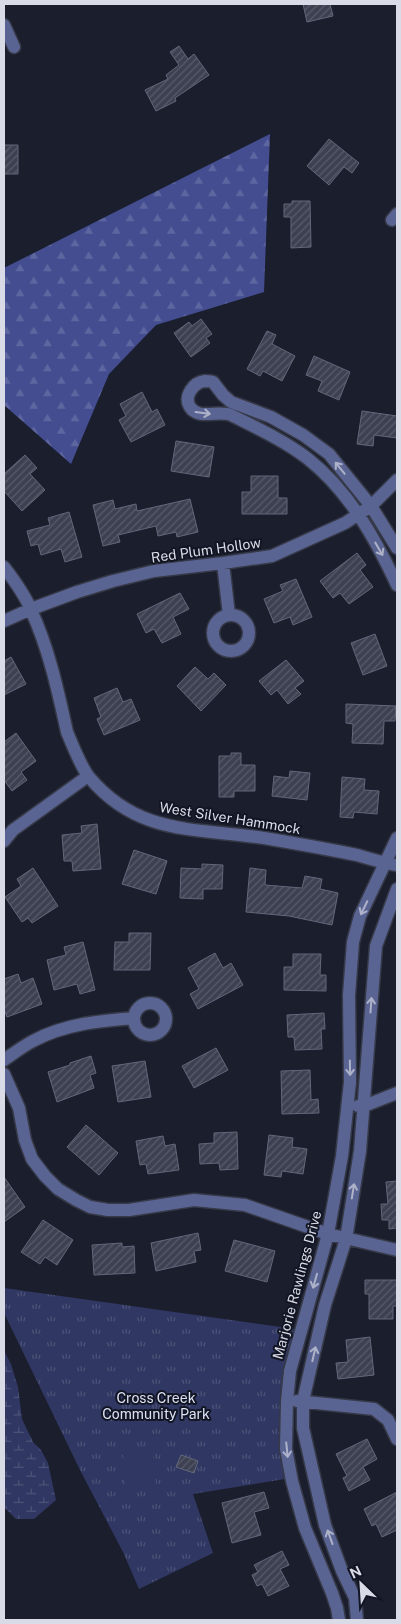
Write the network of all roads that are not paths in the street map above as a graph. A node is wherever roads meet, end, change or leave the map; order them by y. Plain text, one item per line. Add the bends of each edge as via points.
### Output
1 (4, 25) edge
2 (14, 47) dead end
3 (397, 480) edge
4 (371, 506) junction
5 (358, 513) junction
6 (397, 548) edge
7 (224, 564) junction
8 (4, 568) edge
9 (397, 585) edge
10 (31, 609) junction
11 (230, 615) dead end
12 (4, 622) edge
13 (88, 776) junction
14 (397, 838) edge
15 (4, 841) edge
16 (391, 864) edge
17 (397, 889) edge
18 (134, 1018) dead end
19 (4, 1060) edge
20 (4, 1074) edge
21 (397, 1094) edge
22 (364, 1106) junction
23 (348, 1107) junction
24 (328, 1234) junction
25 (346, 1239) junction
26 (397, 1250) edge
27 (303, 1401) junction
28 (287, 1402) junction
29 (397, 1439) edge
30 (355, 1598) junction
31 (338, 1614) edge
32 (329, 1620) edge
33 (357, 1620) edge

1 - 2 street
3 - 4 street, Red Plum Hollow
4 - 5 street, Red Plum Hollow
4 -> 5 street via 329,454 303,435 271,417 231,402 214,382 205,381 194,386 188,402 196,413 224,412 283,442 328,477
4 - 6 street
5 - 7 street, Red Plum Hollow via 345,523 272,556
5 -> 9 street
7 - 10 street, Red Plum Hollow via 154,571 86,589
7 - 11 street
8 - 10 street, West Silver Hammock
10 - 12 street, Red Plum Hollow
10 - 13 street, West Silver Hammock via 53,672 67,732
13 - 15 street via 13,830
13 - 16 street, West Silver Hammock via 116,804 145,819 201,832 268,838
14 - 16 street, Marjorie Rawlings Drive
16 -> 23 street, Marjorie Rawlings Drive via 360,916 353,942
22 -> 17 street via 376,946
18 - 19 street via 60,1029 33,1040
20 - 24 street via 19,1108 32,1159 58,1189 90,1207 129,1210 194,1200 237,1204
21 - 22 street
22 - 23 street
25 -> 22 street
23 - 24 street, Marjorie Rawlings Drive
24 - 25 street
24 -> 28 street, Marjorie Rawlings Drive via 290,1371
25 - 26 street
27 -> 25 street via 325,1305
27 - 28 street
27 - 29 street via 374,1409 388,1420
30 -> 27 street via 325,1525 303,1428
28 -> 31 street, Marjorie Rawlings Drive via 286,1448 292,1481 305,1528
30 - 31 street
30 - 33 street
31 - 32 street

